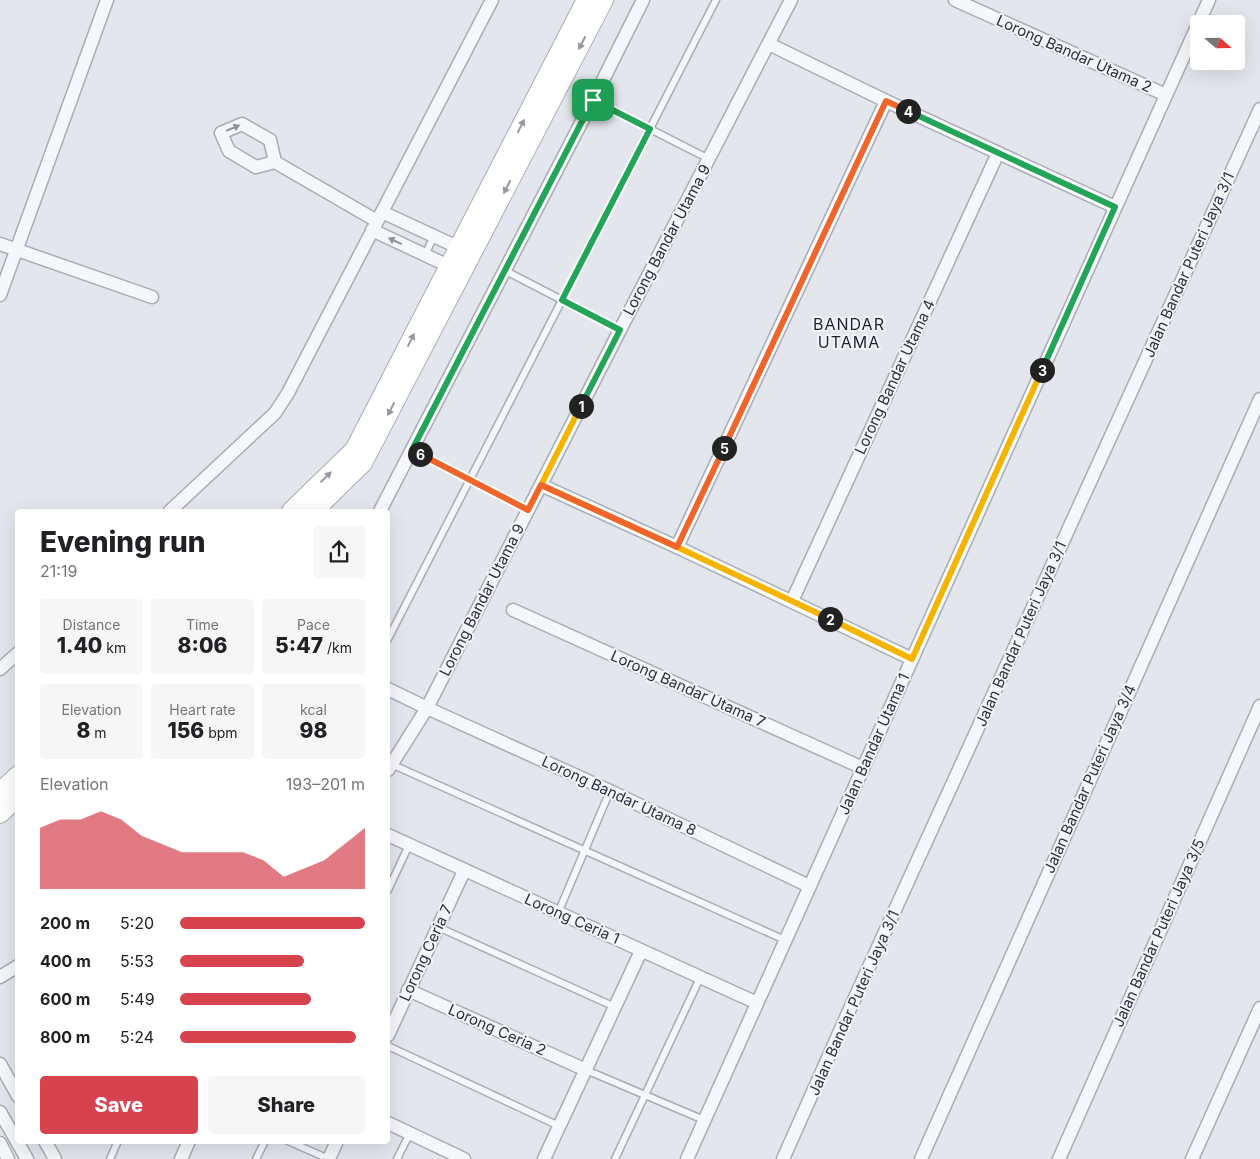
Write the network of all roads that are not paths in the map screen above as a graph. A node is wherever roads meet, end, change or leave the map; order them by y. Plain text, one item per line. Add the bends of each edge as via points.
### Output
1 (107, 0) edge
2 (492, 0) edge
3 (586, 0) edge
4 (604, 0) edge
5 (643, 0) edge
6 (716, 0) edge
7 (791, 0) edge
8 (955, 0) edge
9 (1209, 0) edge
10 (769, 44) junction
11 (1166, 95) junction
12 (593, 100) junction
13 (886, 101) junction
14 (1260, 109) edge
15 (650, 129) junction
16 (1255, 131) edge
17 (998, 153) junction
18 (709, 159) junction
19 (275, 162) dead end
20 (1115, 207) junction
21 (377, 221) junction
22 (434, 236) junction
23 (0, 244) edge
24 (16, 250) junction
25 (466, 251) junction
26 (425, 255) junction
27 (456, 269) junction
28 (504, 270) junction
29 (0, 295) edge
30 (152, 297) dead end
31 (562, 300) junction
32 (620, 330) junction
33 (1260, 399) edge
34 (412, 450) junction
35 (470, 480) junction
36 (541, 485) junction
37 (172, 509) edge
38 (293, 509) edge
39 (316, 509) edge
40 (381, 509) edge
41 (528, 510) junction
42 (677, 547) junction
43 (792, 601) junction
44 (513, 610) dead end
45 (390, 635) edge
46 (15, 656) edge
47 (912, 659) junction
48 (0, 669) edge
49 (390, 690) edge
50 (1260, 706) edge
51 (427, 708) junction
52 (390, 765) edge
53 (390, 767) edge
54 (863, 768) junction
55 (15, 778) edge
56 (610, 791) junction
57 (0, 792) edge
58 (15, 800) edge
59 (0, 814) edge
60 (390, 836) edge
61 (409, 845) junction
62 (585, 850) junction
63 (464, 870) junction
64 (390, 886) edge
65 (809, 886) junction
66 (558, 913) junction
67 (438, 927) junction
68 (785, 940) junction
69 (641, 951) junction
70 (15, 968) edge
71 (0, 977) edge
72 (700, 978) junction
73 (408, 990) junction
74 (757, 1004) junction
75 (614, 1008) junction
76 (1260, 1008) edge
77 (392, 1015) edge
78 (390, 1047) edge
79 (0, 1064) edge
80 (586, 1070) junction
81 (15, 1091) edge
82 (645, 1095) junction
83 (0, 1112) edge
84 (704, 1120) junction
85 (390, 1124) edge
86 (560, 1126) junction
87 (410, 1134) junction
88 (15, 1138) edge
89 (0, 1144) edge
90 (18, 1144) edge
91 (47, 1144) edge
92 (117, 1144) edge
93 (188, 1144) edge
94 (264, 1144) edge
95 (295, 1144) edge
96 (336, 1144) edge
97 (8, 1159) edge
98 (27, 1159) edge
99 (55, 1159) edge
100 (110, 1159) edge
101 (181, 1159) edge
102 (256, 1159) edge
103 (329, 1159) edge
104 (398, 1159) edge
105 (464, 1159) edge
106 (544, 1159) edge
107 (615, 1159) edge
108 (686, 1159) edge
109 (783, 1159) edge
110 (921, 1159) edge
111 (1058, 1159) edge
112 (1192, 1159) edge

1 - 24 street
2 - 21 street
25 -> 3 street
4 -> 25 street
5 - 12 street
6 - 15 lane
7 - 10 street, Lorong Bandar Utama 9
8 - 11 street, Lorong Bandar Utama 2
9 - 11 street, Jalan Bandar Utama 1
10 - 13 street
10 - 18 street, Lorong Bandar Utama 9
11 - 20 street, Jalan Bandar Utama 1
12 - 15 lane
12 - 28 street
13 - 17 street
13 - 42 street
14 - 16 street, Jalan Bandar Puteri Jaya 3/1
15 - 18 lane
15 - 31 lane
16 - 109 street, Jalan Bandar Puteri Jaya 3/1
17 - 20 street
17 - 43 street, Lorong Bandar Utama 4
18 - 32 street, Lorong Bandar Utama 9
19 - 21 street
20 - 47 street, Jalan Bandar Utama 1
21 - 22 street
26 -> 21 street
21 - 37 street via 275,413
22 - 25 street
22 - 26 lane
23 - 24 street
24 - 29 street
24 - 30 street
25 - 27 street
26 - 27 street
38 -> 27 street via 354,450
27 -> 39 street via 364,463
28 - 31 lane
28 - 34 street
31 - 32 lane
31 - 35 lane
32 - 36 street, Lorong Bandar Utama 9
33 - 110 street, Jalan Bandar Puteri Jaya 3/4
34 - 35 lane
34 - 40 street
35 - 41 lane
35 - 45 lane
36 - 41 street, Lorong Bandar Utama 9
36 - 42 street
41 - 51 street, Lorong Bandar Utama 9
42 - 43 street
43 - 47 street
44 - 54 street, Lorong Bandar Utama 7
46 - 48 street
47 - 54 street, Jalan Bandar Utama 1
49 - 51 street, Lorong Bandar Utama 8
50 - 111 street, Jalan Bandar Puteri Jaya 3/5
51 - 52 street, Lorong Bandar Utama 9
51 - 56 street, Lorong Bandar Utama 8
53 - 62 lane
54 - 65 street, Jalan Bandar Utama 1
55 - 57 street
56 - 62 lane
56 - 65 street, Lorong Bandar Utama 8
58 - 59 street
60 - 61 street, Lorong Ceria 1
61 - 63 street, Lorong Ceria 1
61 - 64 lane
62 - 66 lane
62 - 68 lane
63 - 66 street, Lorong Ceria 1
63 - 67 street, Lorong Ceria 7
65 - 68 street, Jalan Bandar Utama 1
66 - 69 street, Lorong Ceria 1
67 - 73 street, Lorong Ceria 7
67 - 75 lane
68 - 74 street, Jalan Bandar Utama 1
69 - 72 street, Lorong Ceria 1
69 - 75 street
70 - 71 street
72 - 74 street, Lorong Ceria 1
72 - 82 lane
73 - 77 street, Lorong Ceria 7
73 - 80 street, Lorong Ceria 2
74 - 84 street, Jalan Bandar Utama 1
75 - 80 street
76 - 112 street
78 - 86 lane
79 - 81 street
80 - 82 lane
80 - 86 street
82 - 84 lane
82 - 107 lane
83 - 88 street
84 - 108 street, Jalan Bandar Utama 1
85 - 87 street
86 - 106 street
87 - 104 lane
87 - 105 street
89 - 97 street
90 - 98 street
91 - 99 street
92 - 100 lane
93 - 101 street
94 - 102 lane
95 - 103 lane
96 - 103 street

